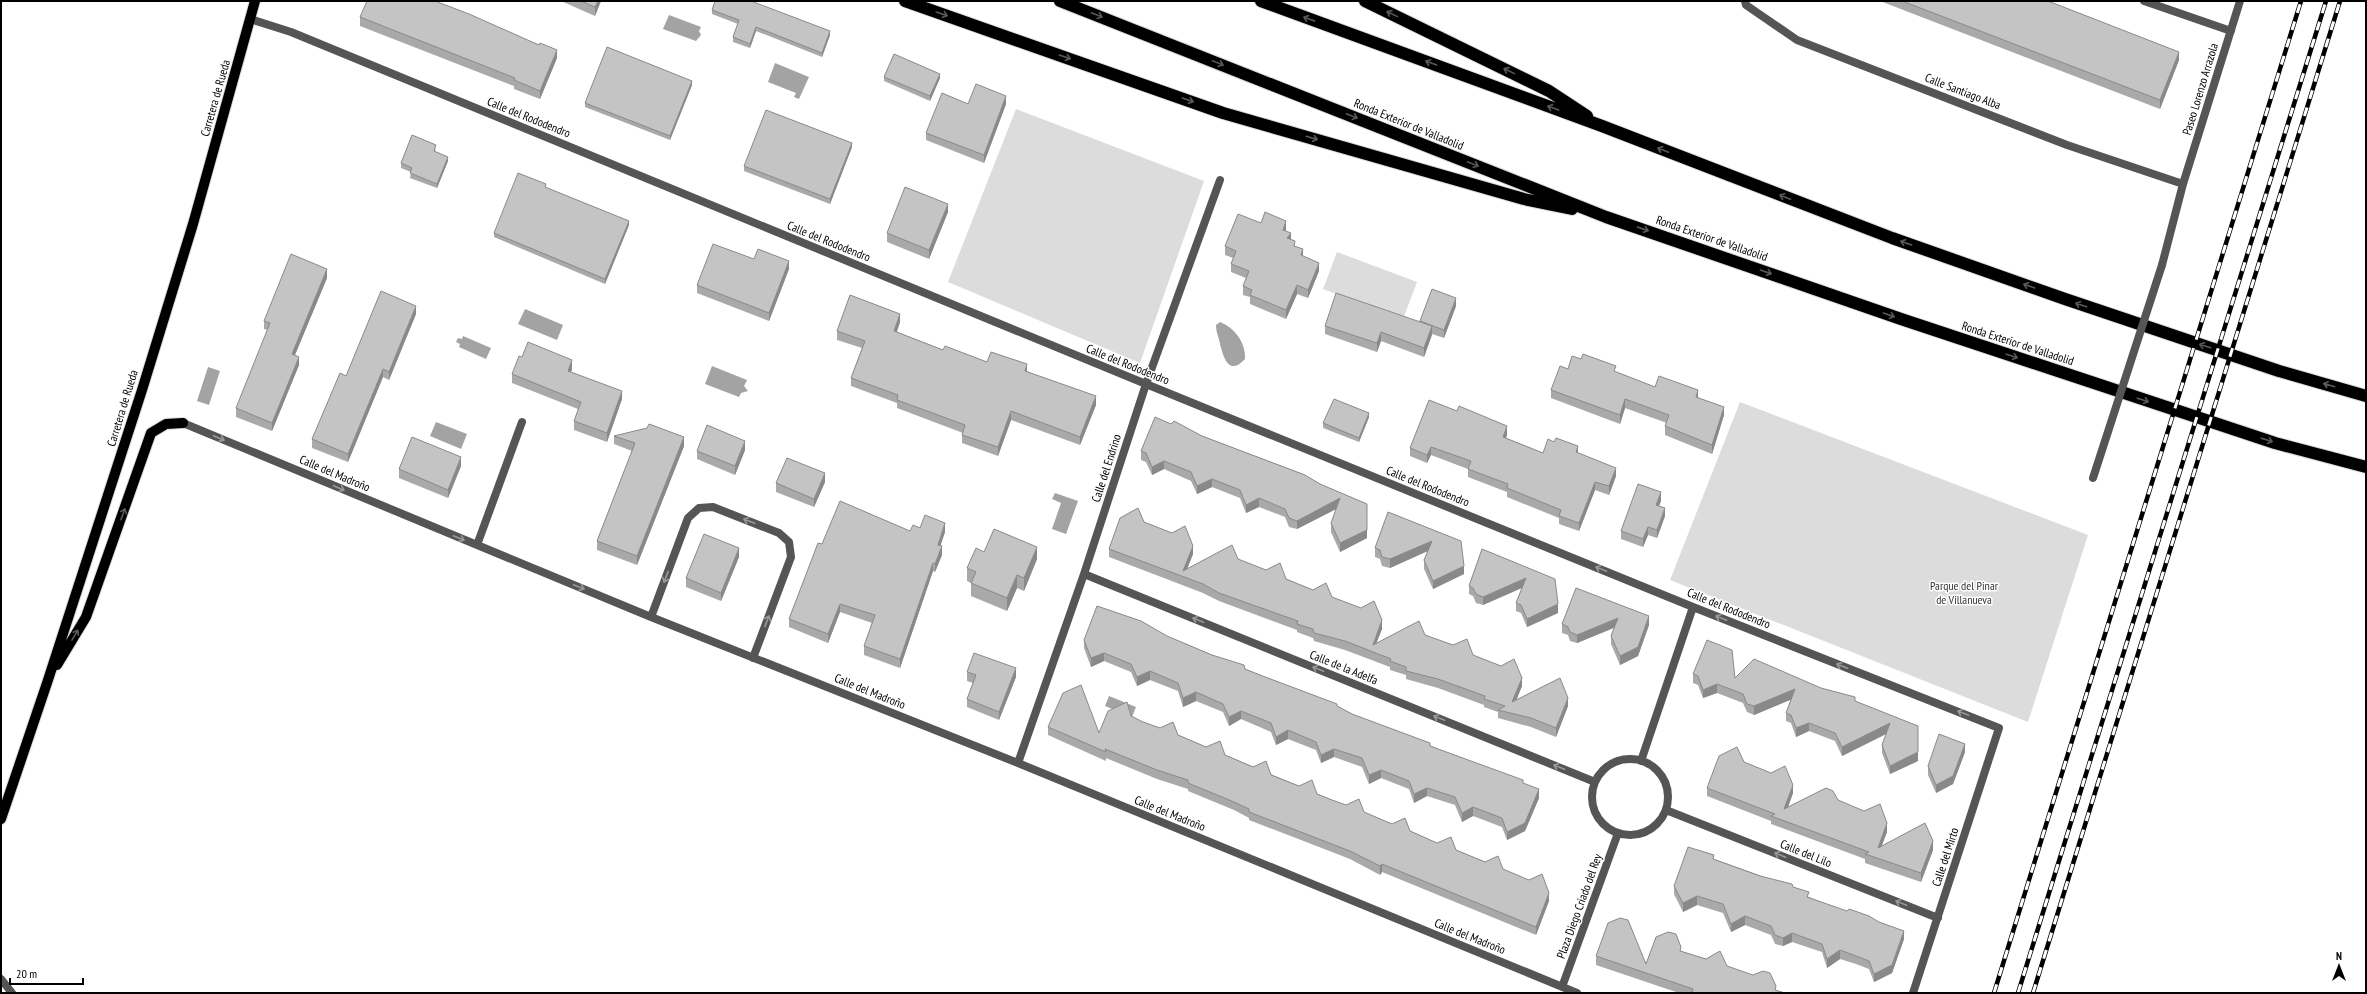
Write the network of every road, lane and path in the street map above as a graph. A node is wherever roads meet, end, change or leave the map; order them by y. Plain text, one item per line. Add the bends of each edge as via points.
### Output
1 (255, 1) edge
2 (905, 1) edge
3 (1060, 1) edge
4 (1261, 1) edge
5 (1365, 1) edge
6 (1745, 1) edge
7 (2144, 1) edge
8 (2240, 1) edge
9 (250, 19) junction
10 (2231, 31) junction
11 (1602, 126) junction
12 (1220, 180) dead end
13 (2183, 184) junction
14 (1606, 217) junction
15 (1146, 384) junction
16 (2366, 396) edge
17 (522, 422) dead end
18 (183, 423) joint
19 (2366, 468) edge
20 (2093, 478) dead end
21 (477, 545) junction
22 (1084, 574) junction
23 (1693, 607) junction
24 (651, 617) junction
25 (753, 658) junction
26 (48, 680) junction
27 (1999, 728) joint
28 (1641, 761) junction
29 (1018, 763) junction
30 (1595, 782) junction
31 (1666, 810) junction
32 (1, 819) edge
33 (1618, 833) junction
34 (1938, 918) junction
35 (1, 979) edge
36 (1562, 987) junction
37 (12, 993) edge
38 (1576, 993) edge
39 (1912, 993) edge

1 - 9 main road, Carretera de Rueda
2 -> 14 highway via 1224,112 1524,199
3 -> 14 highway, Ronda Exterior de Valladolid
11 -> 4 highway
11 -> 5 highway via 1550,91
6 - 13 street, Calle Santiago Alba via 1746,5 1797,40 2067,145
7 - 10 street
8 - 10 street, Paseo Lorenzo Arrazola
9 - 15 street, Calle del Rododendro via 298,35
9 - 26 main road, Carretera de Rueda via 142,390
10 - 13 street, Paseo Lorenzo Arrazola
16 -> 11 highway via 2279,371 1907,244
12 - 15 street, Calle del Endrino
13 - 20 street, Paseo Lorenzo Arrazola, bridge via 2162,265
14 -> 19 highway, Ronda Exterior de Valladolid via 2080,379 2275,443
15 - 22 street, Calle del Endrino
23 -> 15 street, Calle del Rododendro
17 - 21 street
18 -> 21 street, Calle del Madroño
26 -> 18 main road via 86,617 151,433 166,424
21 -> 24 street, Calle del Madroño
22 - 29 street, Calle del Endrino
30 -> 22 street, Calle de la Adelfa
27 -> 23 street, Calle del Rododendro
23 - 28 street
24 - 25 street, Calle del Madroño
25 -> 24 street via 791,557 789,542 779,533 713,507 699,508 688,518
25 - 29 street, Calle del Madroño
26 - 32 main road, Carretera de Rueda
27 - 34 street, Calle del Mirto
28 - 30 street via 1628,759 1614,762 1603,770
28 - 31 street via 1655,768 1665,780 1668,795
29 - 36 street, Calle del Madroño
30 - 33 street via 1592,794 1598,818
31 - 33 street via 1660,820 1647,831 1630,835
34 -> 31 street, Calle del Lilo
33 - 36 street, Plaza Diego Criado del Rey
34 - 39 street, Calle del Mirto
35 - 37 street
36 - 38 street, Calle del Madroño

